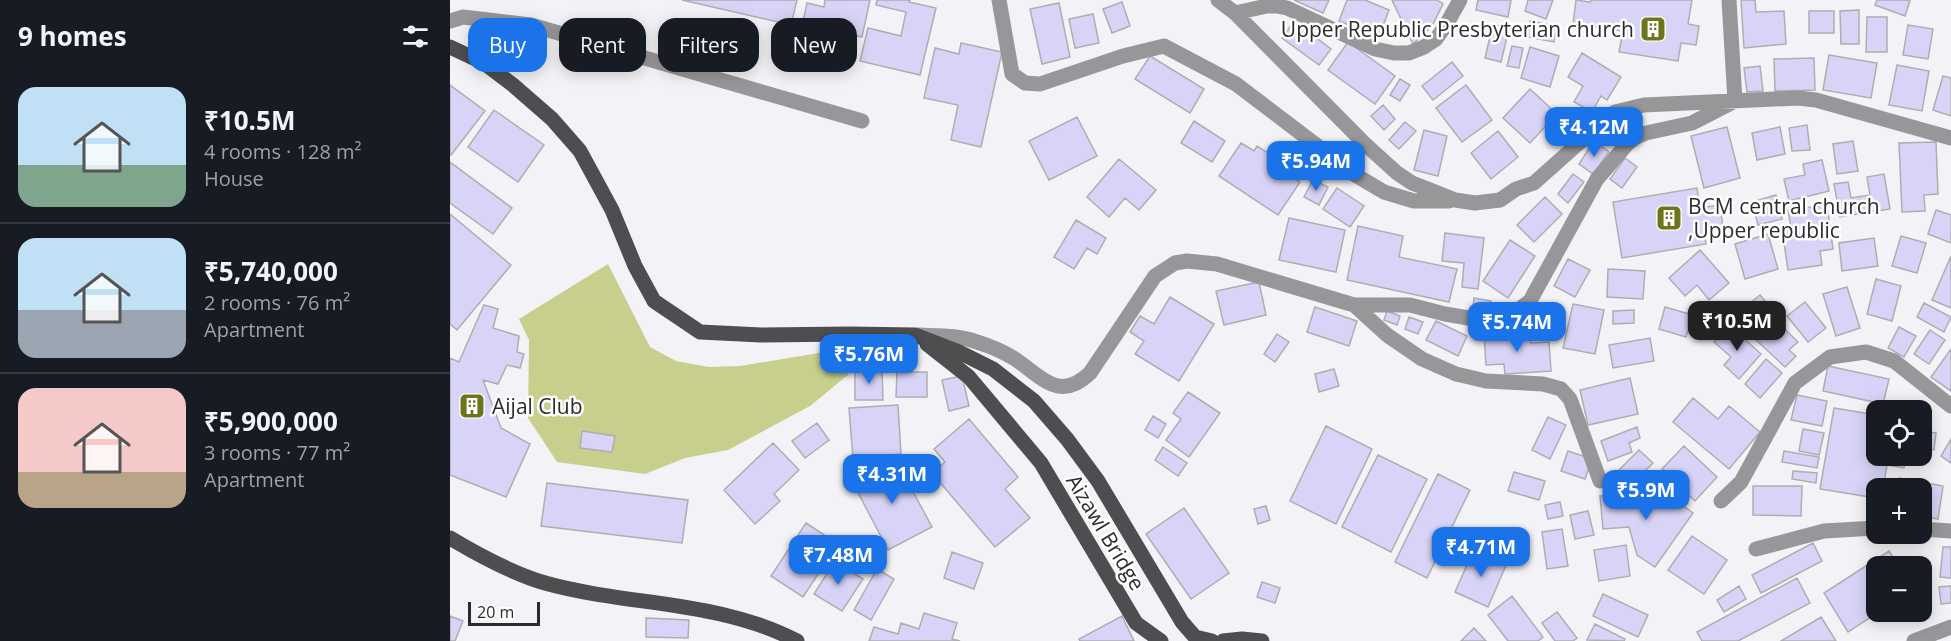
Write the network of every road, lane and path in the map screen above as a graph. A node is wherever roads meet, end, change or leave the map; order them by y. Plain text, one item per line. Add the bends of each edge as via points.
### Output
1 (999, 0) edge
2 (1218, 0) edge
3 (1460, 0) edge
4 (1729, 0) edge
5 (1235, 13) junction
6 (450, 21) edge
7 (450, 47) edge
8 (1735, 101) junction
9 (862, 121) dead end
10 (1951, 138) edge
11 (1455, 200) junction
12 (1354, 305) junction
13 (915, 335) junction
14 (1951, 406) edge
15 (1600, 481) dead end
16 (1721, 501) dead end
17 (1866, 529) edge
18 (1932, 530) edge
19 (1951, 531) edge
20 (450, 538) edge
21 (1756, 549) dead end
22 (1951, 627) edge
23 (797, 641) edge
24 (1161, 641) edge
25 (1212, 641) edge
26 (1223, 641) edge
27 (1262, 641) edge
28 (1914, 641) edge

1 - 11 street via 1012,74 1025,83 1040,84 1164,46 1236,84 1384,192 1414,201
2 - 5 street
3 - 5 street via 1436,39 1409,53 1375,49 1287,8
4 - 8 street
5 - 11 street via 1397,173
6 - 9 street via 463,18 531,25
7 - 13 main road via 484,63 552,119 580,151 654,302 700,332
8 - 10 street via 1816,100
8 - 11 street via 1644,105 1615,112 1602,119 1534,183 1500,200
8 - 12 street via 1692,123 1646,133 1628,143 1597,178 1536,291 1514,313 1492,322 1410,305
12 - 13 street via 1217,264 1175,263 1155,276 1090,373 1079,384 1067,386 1052,385 1016,359 979,342 959,336
12 - 15 street via 1422,359 1456,374 1561,389 1570,399
13 - 24 main road, Aizawl Bridge via 969,377 1041,463 1136,623
13 - 25 main road via 993,369 1034,401 1098,481 1182,622 1195,637
14 - 16 street via 1894,361 1866,352 1830,357 1795,383 1741,482
17 - 21 street via 1824,531
18 - 19 street
20 - 23 main road via 504,567 545,583 726,615
22 - 28 street
26 - 27 main road

